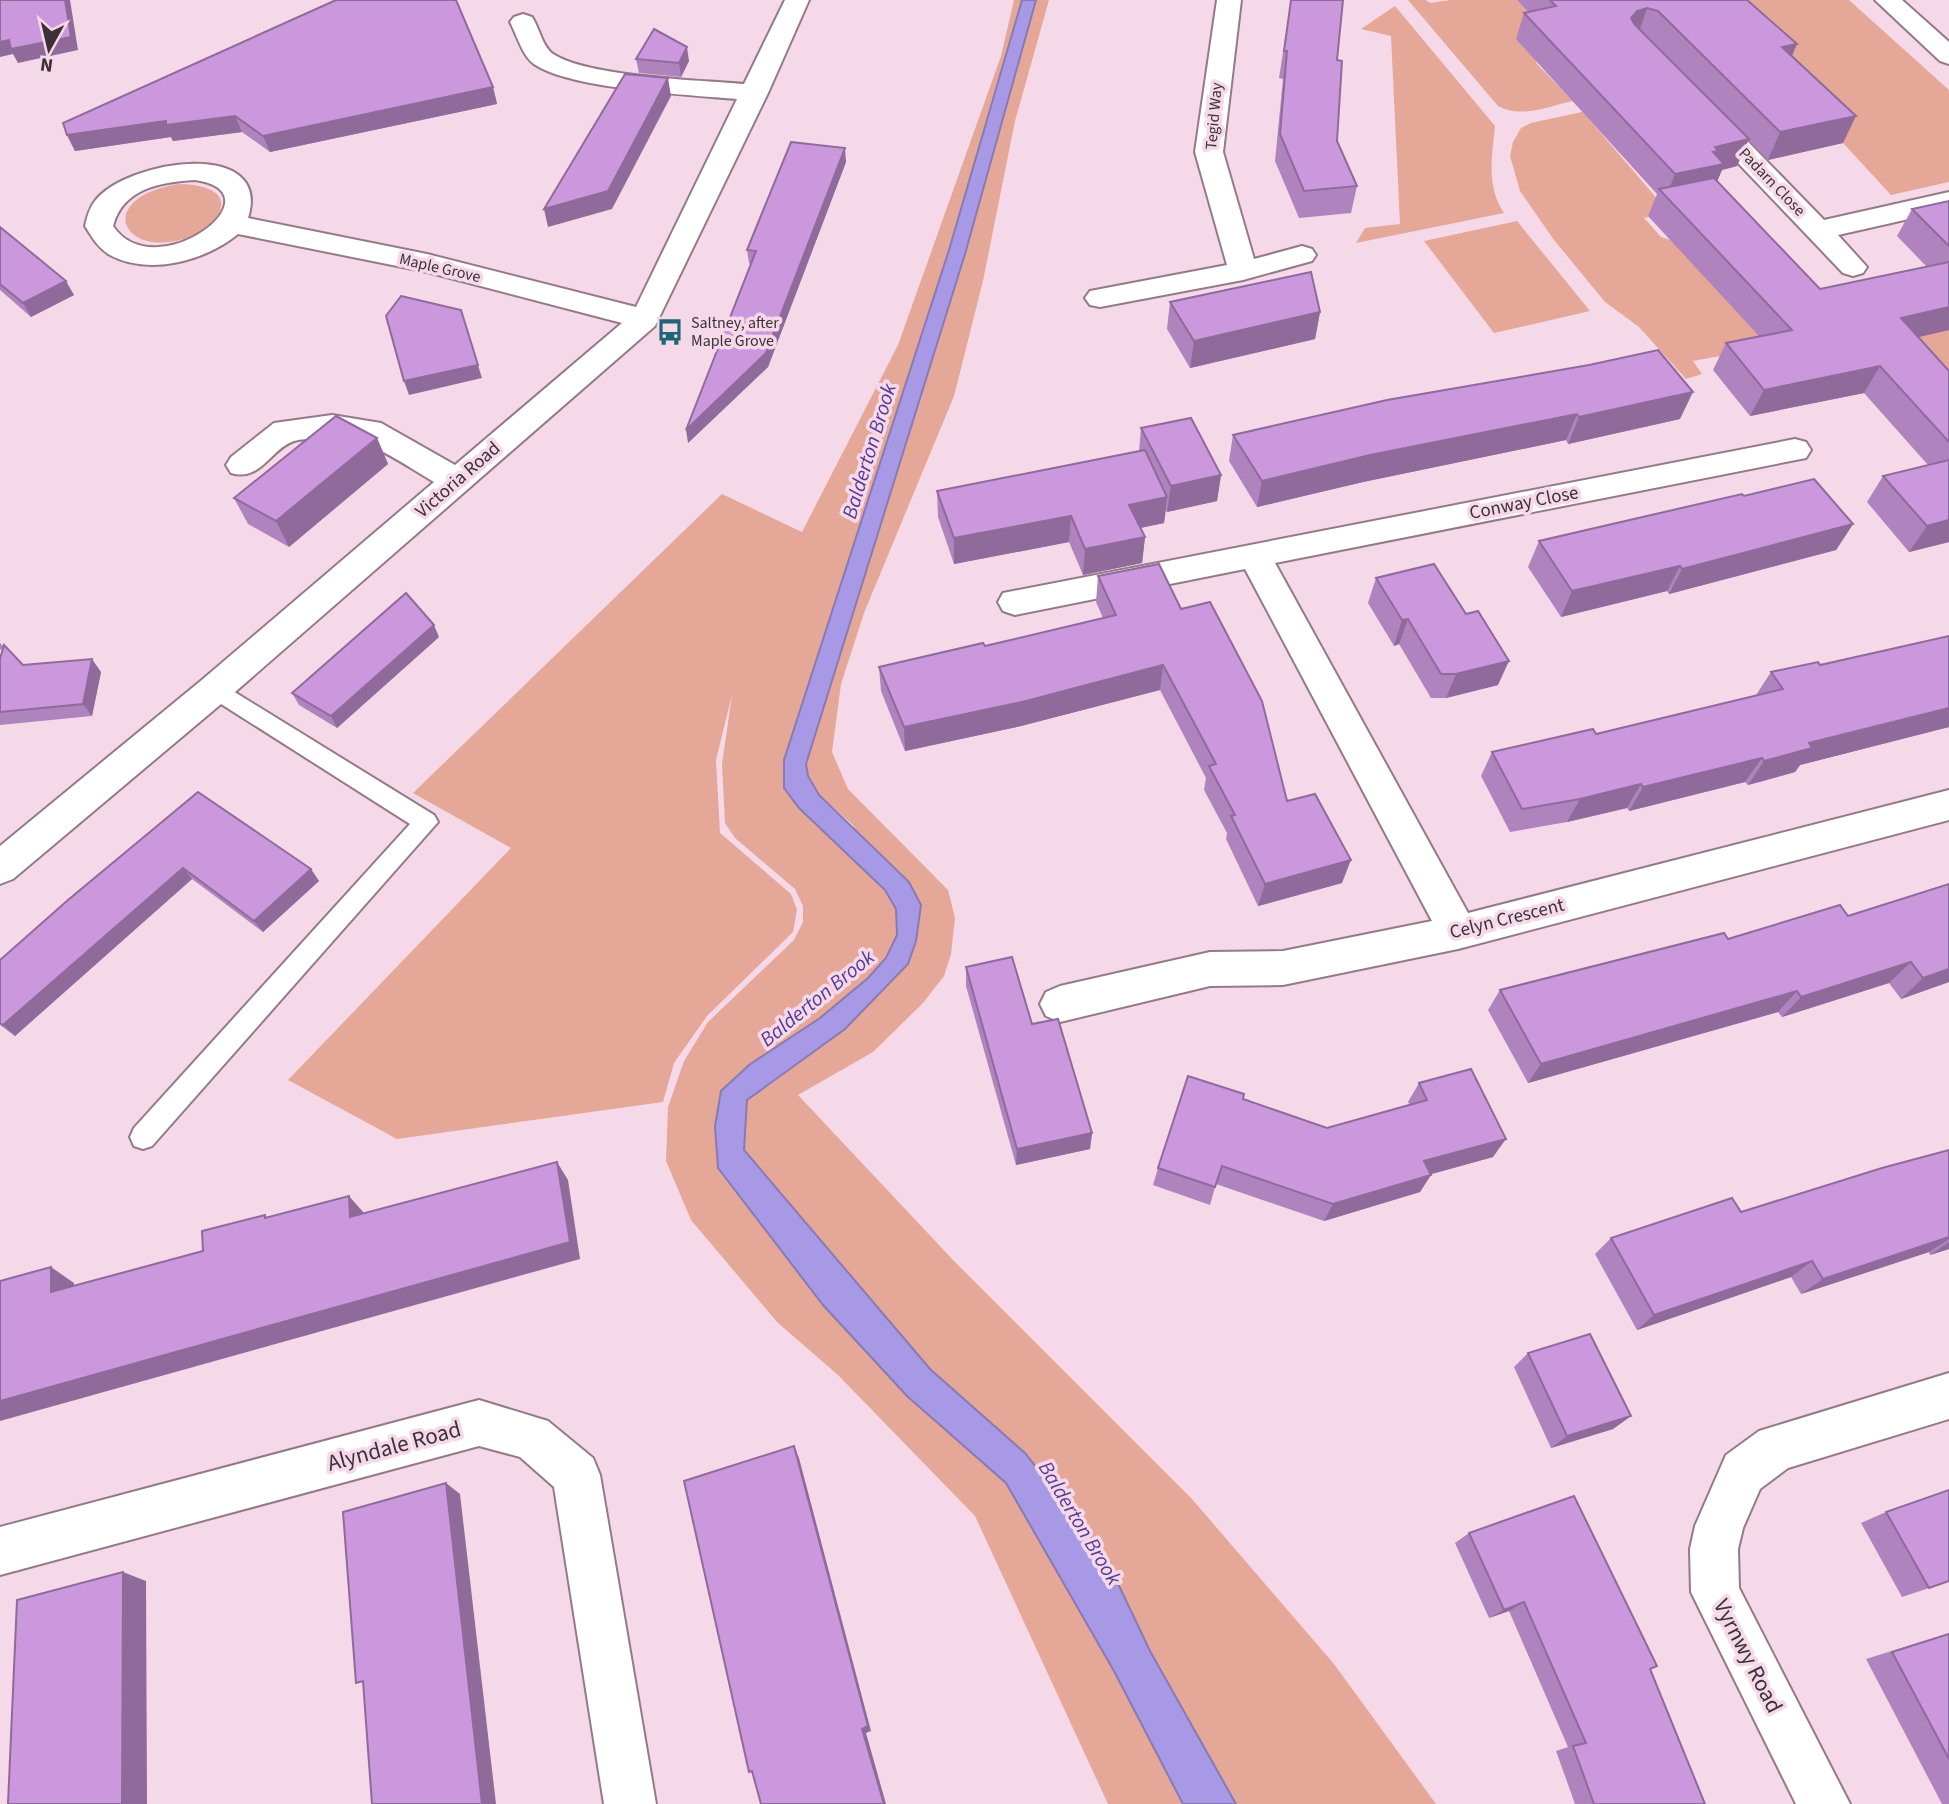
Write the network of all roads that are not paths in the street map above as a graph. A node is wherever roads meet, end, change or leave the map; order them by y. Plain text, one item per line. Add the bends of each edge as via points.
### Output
1 (797, 0) edge
2 (1229, 0) edge
3 (1887, 0) edge
4 (523, 22) dead end
5 (1949, 56) edge
6 (755, 93) junction
7 (1688, 96) edge
8 (1949, 201) edge
9 (232, 224) junction
10 (1819, 230) junction
11 (1302, 255) dead end
12 (1853, 267) dead end
13 (1243, 271) junction
14 (1100, 298) dead end
15 (645, 319) junction
16 (1795, 450) dead end
17 (242, 465) dead end
18 (457, 481) junction
19 (1254, 555) junction
20 (1015, 602) dead end
21 (215, 689) junction
22 (1949, 805) edge
23 (3, 859) edge
24 (1458, 932) junction
25 (1060, 1004) dead end
26 (144, 1137) dead end
27 (1949, 1396) edge
28 (0, 1551) edge
29 (630, 1804) edge
30 (1824, 1804) edge

1 - 6 street, Victoria Road
2 - 13 street, Tegid Way via 1209,152
3 - 5 street
4 - 6 street via 541,57 557,66 589,74
6 - 15 street, Victoria Road
7 - 10 street, Padarn Close
8 - 10 street, Padarn Close
9 - 9 street via 212,240 189,249 142,255 121,250 104,238 99,226 105,206 119,192 153,176 188,170 210,172 232,183 241,194 241,208
9 - 15 street, Maple Grove via 427,263
10 - 12 street, Padarn Close
11 - 13 street
13 - 14 street
15 - 18 street, Victoria Road
16 - 19 street, Conway Close
17 - 18 street via 285,431 332,426 370,431
18 - 21 street, Victoria Road
19 - 20 street, Conway Close
19 - 24 street
21 - 23 street, Victoria Road
21 - 26 lane via 425,822
22 - 24 street, Celyn Crescent
24 - 25 street, Celyn Crescent via 1283,968 1210,969
27 - 30 street, Vyrnwy Road via 1776,1448 1744,1472 1719,1525 1714,1549 1715,1592
28 - 29 street, Alyndale Road via 480,1423 532,1437 576,1475

